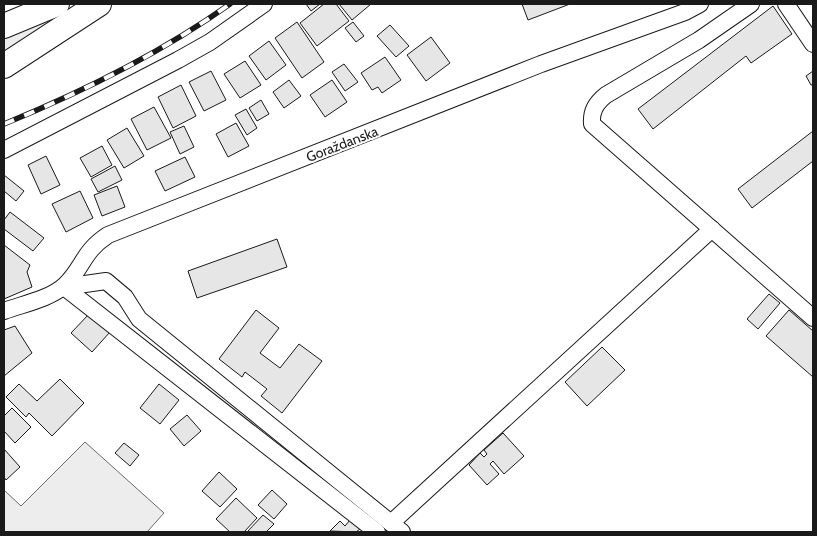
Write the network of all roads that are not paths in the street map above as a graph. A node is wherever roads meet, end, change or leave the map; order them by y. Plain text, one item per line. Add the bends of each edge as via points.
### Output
1 (25, 4) edge
2 (57, 4) edge
3 (98, 4) edge
4 (264, 4) edge
5 (700, 4) edge
6 (751, 4) edge
7 (786, 4) edge
8 (4, 13) edge
9 (4, 26) edge
10 (813, 44) edge
11 (4, 66) edge
12 (4, 150) edge
13 (712, 229) junction
14 (64, 286) junction
15 (4, 311) edge
16 (813, 318) edge
17 (397, 528) edge
18 (377, 532) edge

1 - 8 highway
2 - 9 highway
3 - 11 highway
4 - 12 street via 178,60
5 - 14 street, Goraždanska via 108,235 94,244
6 - 13 street via 699,40 606,95 598,101 591,116 592,124
7 - 10 street
13 - 16 street
13 - 17 street
14 - 15 street, Goraždanska
14 - 17 street via 106,281 126,297 139,319
14 - 18 street

